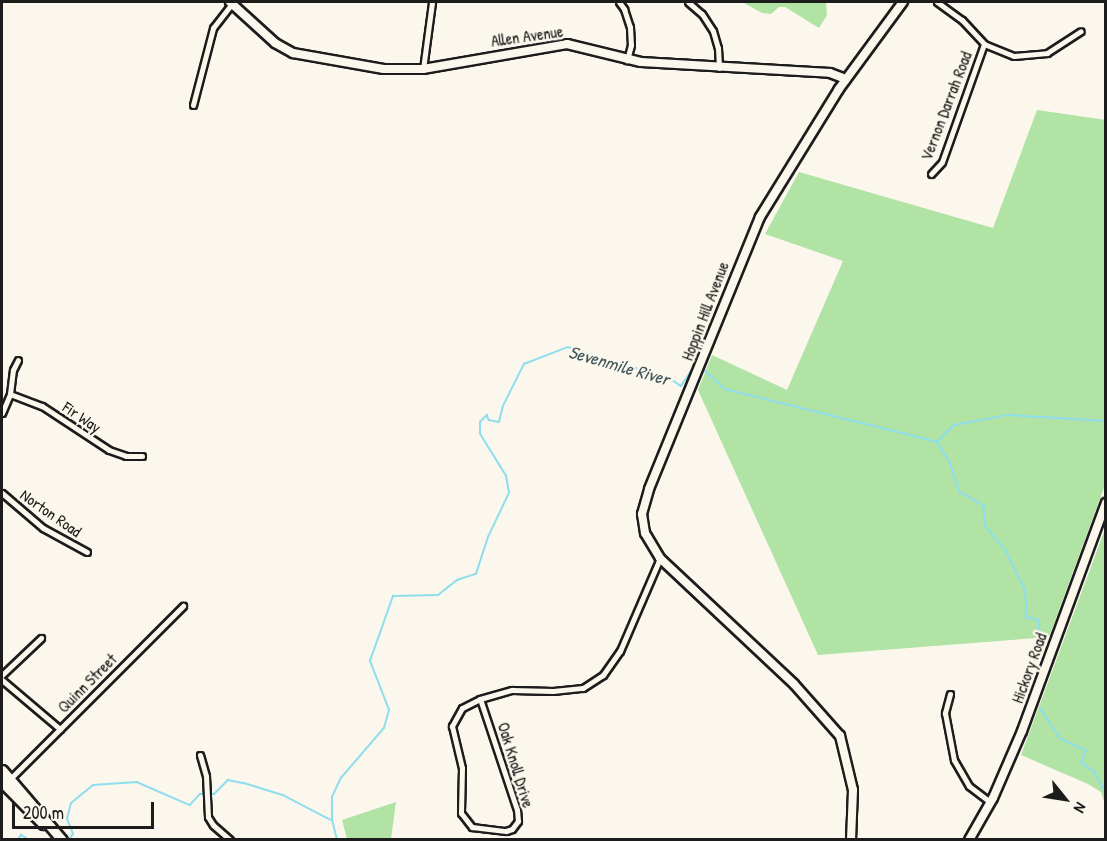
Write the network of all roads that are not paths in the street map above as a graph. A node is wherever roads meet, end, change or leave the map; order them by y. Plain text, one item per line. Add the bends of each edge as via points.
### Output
1 (432, 2) edge
2 (619, 2) edge
3 (688, 2) edge
4 (903, 2) edge
5 (937, 2) edge
6 (231, 3) edge
7 (1082, 31) dead end
8 (984, 44) junction
9 (627, 60) junction
10 (719, 68) junction
11 (423, 69) junction
12 (846, 79) junction
13 (194, 105) dead end
14 (931, 174) dead end
15 (18, 360) dead end
16 (10, 394) junction
17 (2, 413) edge
18 (142, 456) dead end
19 (2, 493) edge
20 (1106, 503) edge
21 (87, 552) dead end
22 (660, 558) junction
23 (183, 606) dead end
24 (41, 638) dead end
25 (2, 675) edge
26 (2, 680) edge
27 (950, 694) dead end
28 (480, 699) junction
29 (60, 729) junction
30 (200, 755) dead end
31 (2, 770) edge
32 (6, 780) edge
33 (990, 802) junction
34 (62, 839) edge
35 (230, 840) edge
36 (851, 840) edge
37 (969, 840) edge

1 - 11 street
2 - 9 street via 630,27
3 - 10 street via 713,31
4 - 12 street, Hoppin Hill Avenue
5 - 8 street via 962,20
6 - 11 street, Allen Avenue via 275,43 302,56 389,70
6 - 13 street via 213,28
7 - 8 street via 1054,49 1034,56 1008,55
8 - 14 street, Vernon Darrah Road via 942,162
9 - 10 street, Allen Avenue
9 - 11 street, Allen Avenue via 586,47 559,45
10 - 12 street, Allen Avenue via 830,73
12 - 22 street, Hoppin Hill Avenue via 755,226 647,495 642,514 644,527
15 - 16 street
16 - 17 street
16 - 18 street, Fir Way via 42,406 109,450
19 - 21 street, Norton Road via 43,528
20 - 33 street, Hickory Road via 1025,722
22 - 28 street, Oak Knoll Drive via 620,651 603,675 583,688 512,690
22 - 36 street, Hoppin Hill Avenue via 834,727 851,778
23 - 29 street, Quinn Street
24 - 25 street
26 - 29 street
27 - 33 street via 945,713 954,759 969,786
28 - 28 street, Oak Knoll Drive via 517,810 518,821 506,831 472,826 461,813 462,768 452,726 462,708
29 - 32 street, Quinn Street
30 - 35 street via 205,768 206,810 213,825
31 - 32 main road
32 - 34 main road
33 - 37 street, Hickory Road

